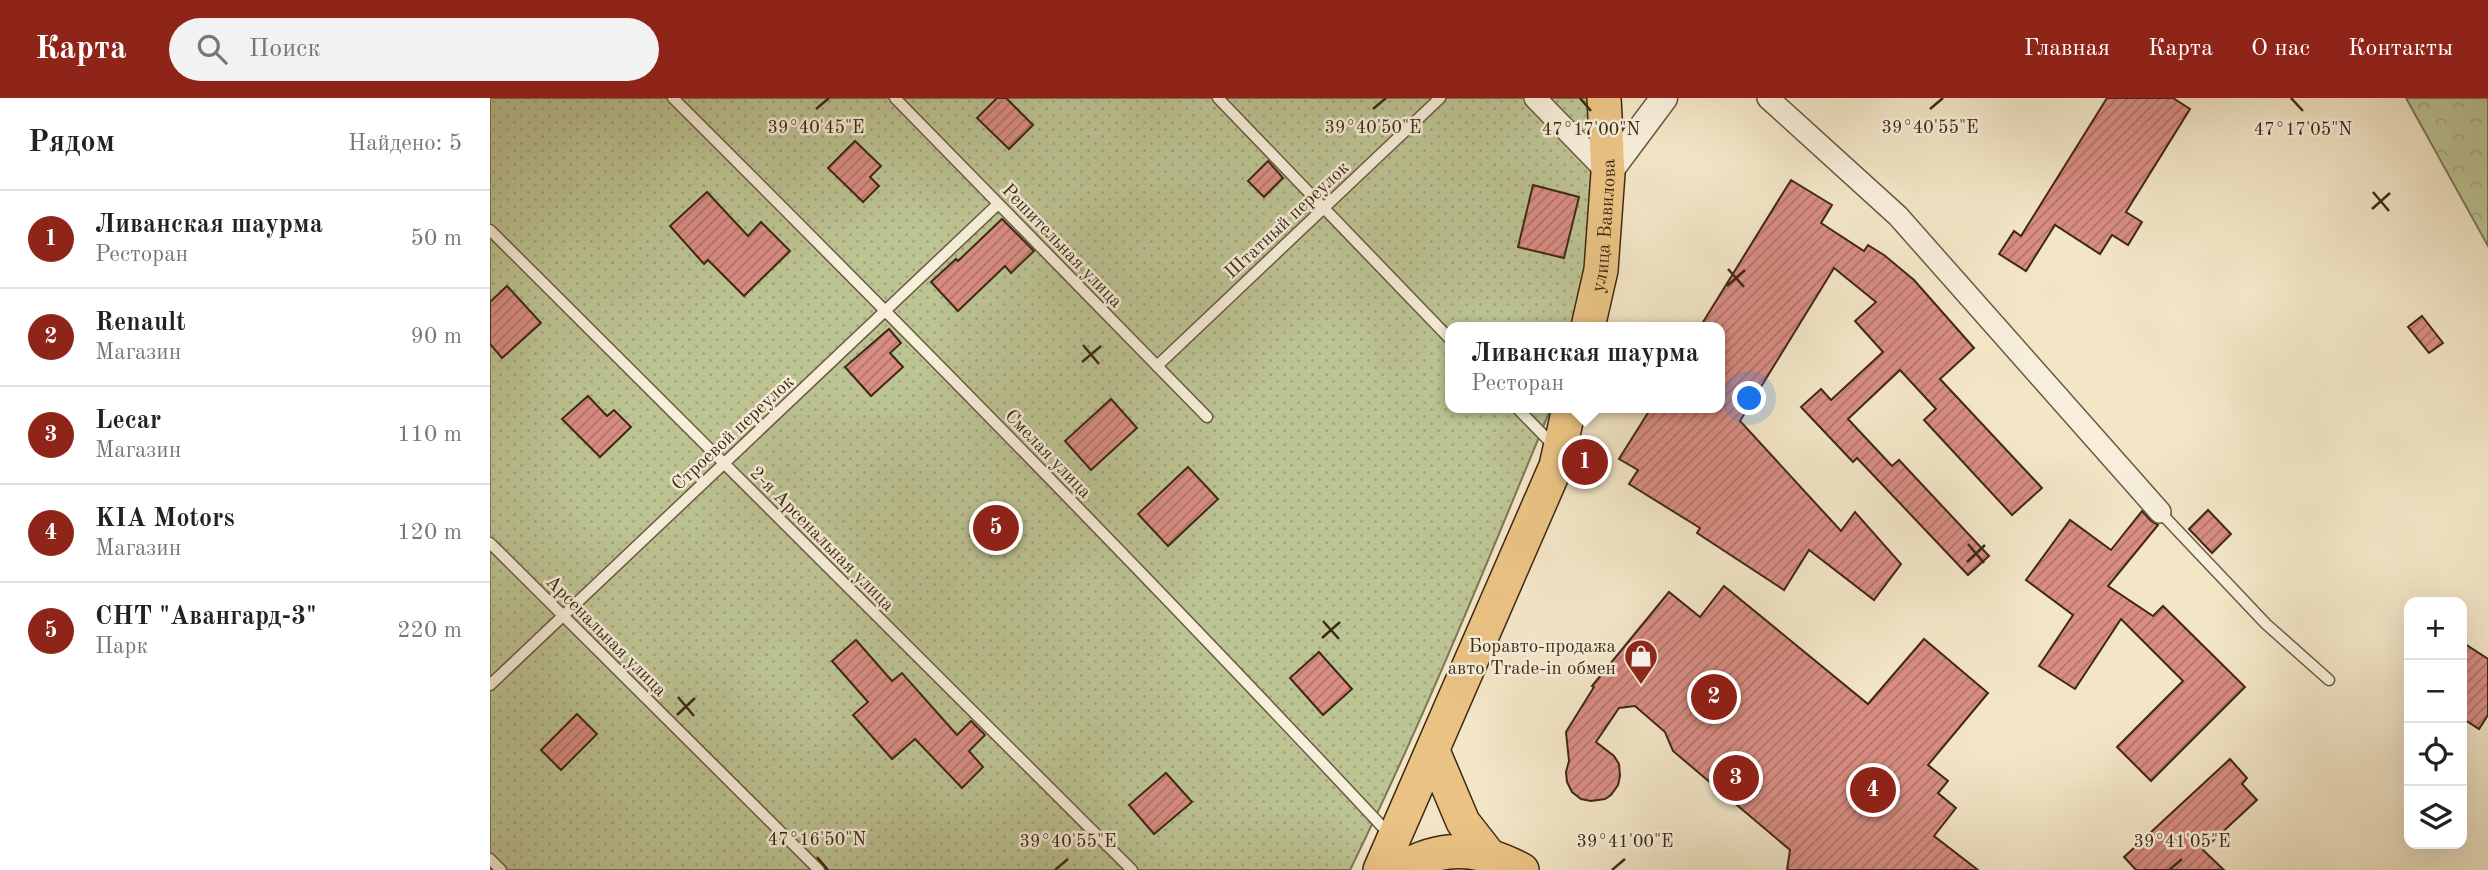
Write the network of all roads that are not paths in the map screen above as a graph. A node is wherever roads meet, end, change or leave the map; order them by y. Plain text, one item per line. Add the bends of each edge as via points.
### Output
1 (673, 98) edge
2 (895, 98) edge
3 (1218, 98) edge
4 (1440, 98) edge
5 (1535, 98) edge
6 (1604, 98) edge
7 (1664, 98) edge
8 (1768, 98) edge
9 (1608, 173) junction
10 (998, 204) junction
11 (1324, 208) junction
12 (490, 230) edge
13 (886, 310) junction
14 (1589, 322) edge
15 (1445, 333) edge
16 (1157, 366) junction
17 (1522, 413) edge
18 (1568, 413) edge
19 (1207, 417) dead end
20 (1559, 451) junction
21 (724, 464) junction
22 (2160, 512) joint
23 (490, 543) edge
24 (563, 616) junction
25 (2329, 680) dead end
26 (490, 685) edge
27 (1433, 751) junction
28 (1397, 854) edge
29 (1488, 854) junction
30 (490, 859) edge
31 (501, 870) edge
32 (819, 870) edge
33 (1132, 870) edge
34 (1380, 870) edge
35 (1522, 870) edge

1 - 13 lane, Смелая улица
2 - 10 lane, Решительная улица
3 - 11 lane
4 - 11 lane, Штатный переулок
5 - 9 street
6 - 9 main road
7 - 9 street, улица Вавилова
8 - 22 street via 1898,216
9 - 14 main road, улица Вавилова via 1601,270
10 - 13 lane, Строевой переулок
10 - 16 lane, Решительная улица
11 - 15 lane
11 - 16 lane, Штатный переулок
12 - 21 lane, 2-я Арсенальная улица
13 - 21 lane, Строевой переулок
13 - 28 lane, Смелая улица via 1304,741
16 - 19 lane, Решительная улица
17 - 20 lane
18 - 20 main road
20 - 27 main road
21 - 24 lane, Строевой переулок
21 - 33 lane, 2-я Арсенальная улица
22 - 25 lane via 2266,624
23 - 24 lane, Арсенальная улица
24 - 26 lane, Строевой переулок
24 - 32 lane, Арсенальная улица
27 - 28 main road
27 - 29 main road via 1463,822
28 - 29 main road via 1426,857 1452,850
28 - 34 main road
29 - 35 main road
30 - 31 lane

